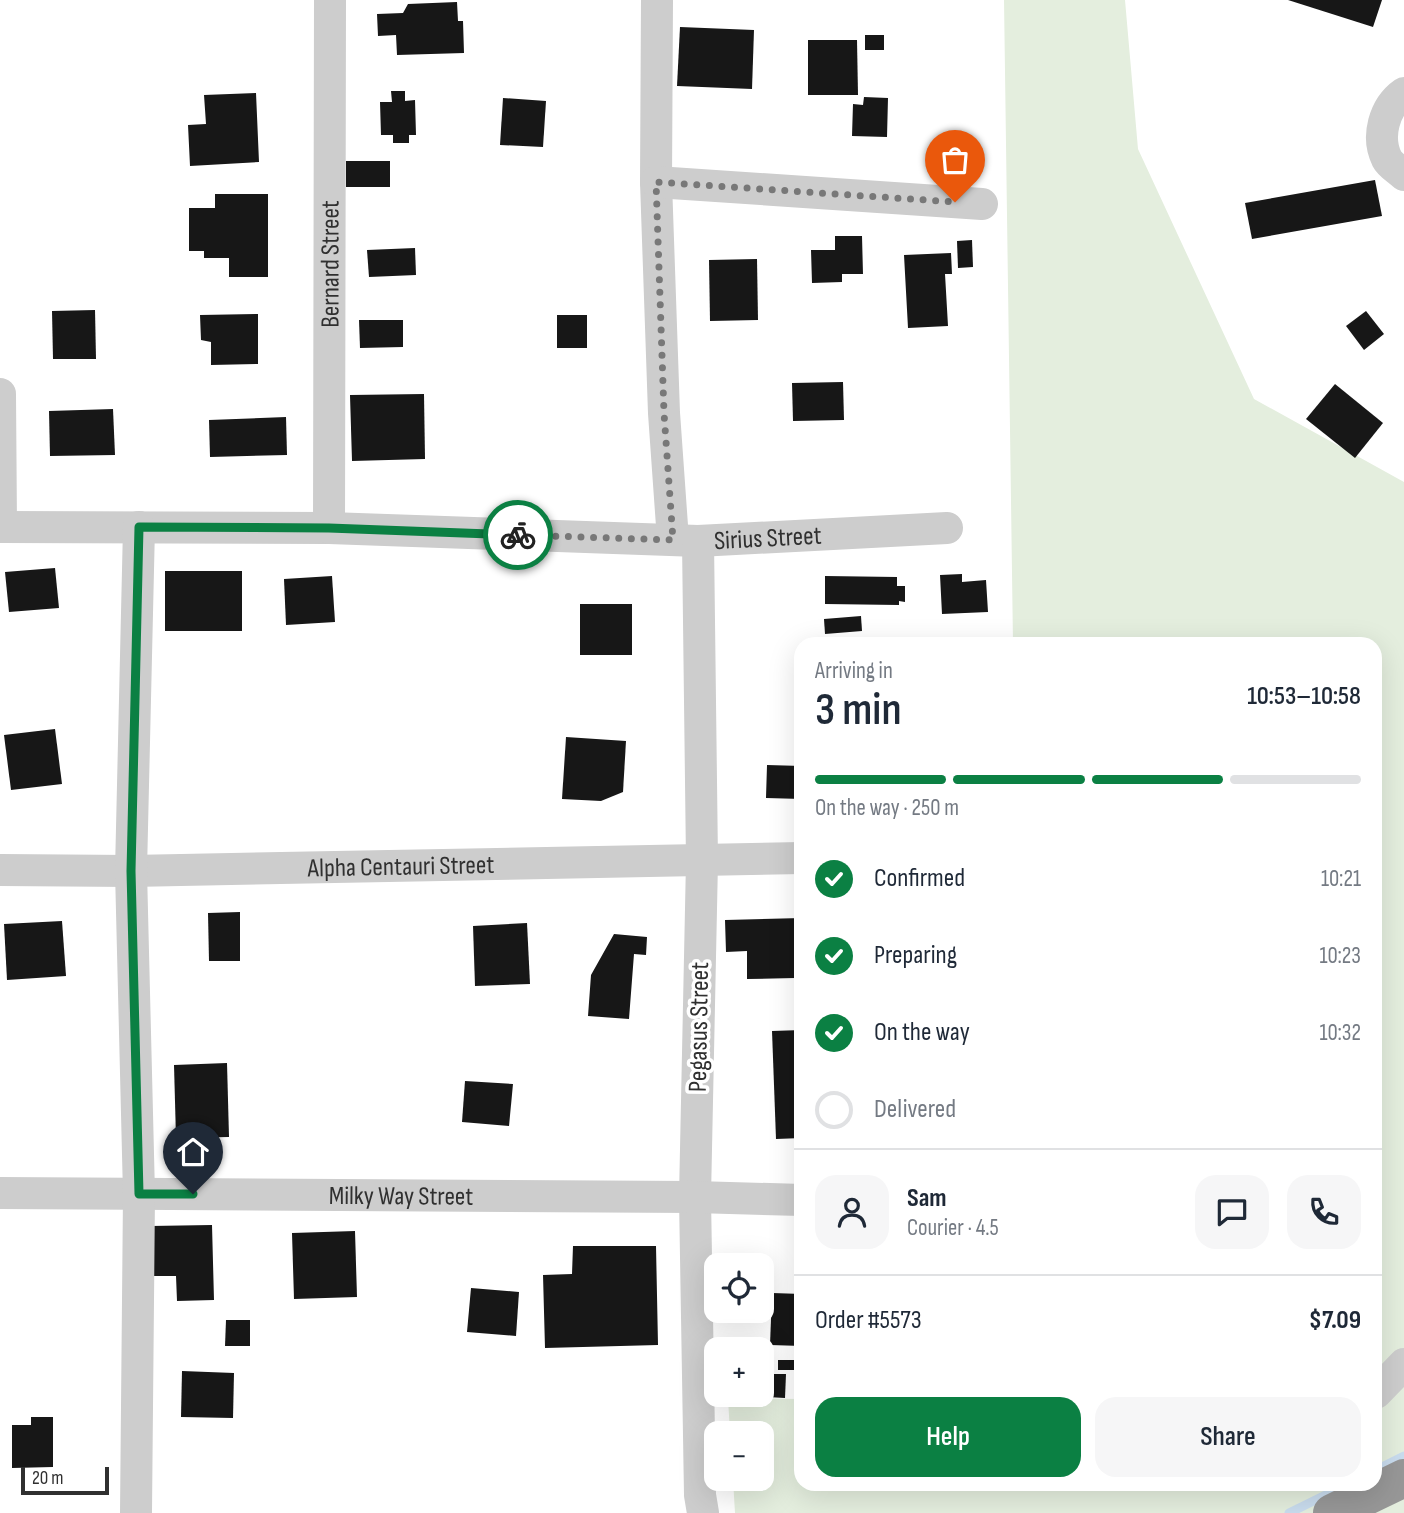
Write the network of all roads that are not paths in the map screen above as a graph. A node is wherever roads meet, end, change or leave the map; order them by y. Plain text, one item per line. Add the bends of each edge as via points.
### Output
1 (330, 0) edge
2 (657, 0) edge
3 (1404, 93) edge
4 (1404, 175) edge
5 (656, 182) junction
6 (982, 204) dead end
7 (0, 394) edge
8 (0, 527) edge
9 (139, 527) junction
10 (329, 528) junction
11 (947, 528) dead end
12 (686, 541) junction
13 (794, 858) edge
14 (702, 861) junction
15 (0, 870) edge
16 (131, 871) junction
17 (0, 1193) edge
18 (139, 1194) junction
19 (695, 1197) junction
20 (794, 1200) edge
21 (1404, 1364) edge
22 (1382, 1387) edge
23 (1404, 1478) edge
24 (1382, 1486) edge
25 (1369, 1491) edge
26 (1348, 1499) edge
27 (135, 1513) edge
28 (703, 1513) edge

1 - 10 street, Bernard Street
2 - 5 street, Pegasus Street
3 - 4 street via 1394,100 1381,129 1388,160
5 - 6 street
5 - 12 street, Pegasus Street via 664,413
7 - 8 street
8 - 9 street, Sirius Street
9 - 10 street, Sirius Street
9 - 16 street
10 - 12 street, Sirius Street
11 - 12 street, Sirius Street
12 - 14 street, Pegasus Street
13 - 14 street, Alpha Centauri Street
14 - 16 street, Alpha Centauri Street
14 - 19 street, Pegasus Street
15 - 16 street, Alpha Centauri Street
16 - 18 street
17 - 18 street, Milky Way Street
18 - 19 street, Milky Way Street
18 - 27 street
19 - 20 street, Milky Way Street
19 - 28 street, Pegasus Street
21 - 22 street
23 - 24 highway
25 - 26 highway

